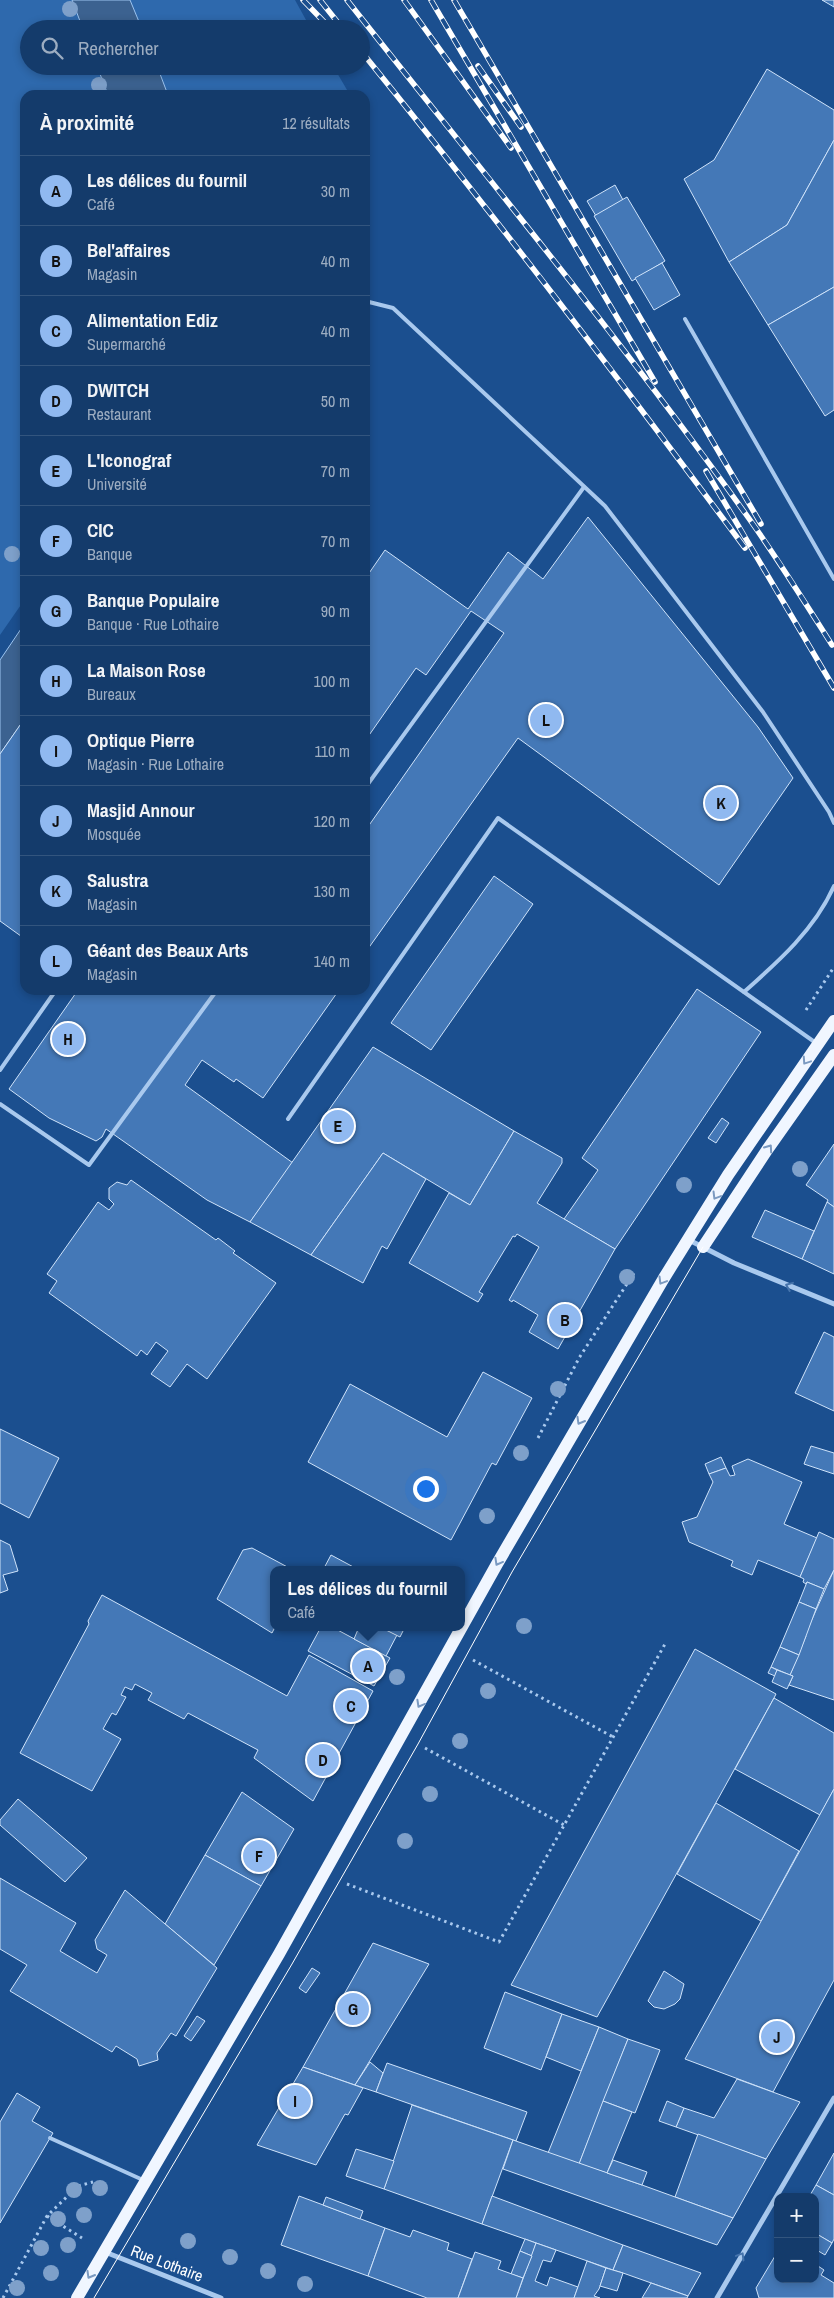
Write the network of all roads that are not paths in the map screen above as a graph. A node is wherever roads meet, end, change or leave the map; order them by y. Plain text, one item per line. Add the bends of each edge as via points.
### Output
1 (370, 302) edge
2 (685, 319) dead end
3 (584, 487) junction
4 (834, 579) edge
5 (370, 781) edge
6 (834, 823) edge
7 (834, 886) edge
8 (744, 992) junction
9 (52, 995) edge
10 (213, 995) edge
11 (834, 1021) edge
12 (818, 1044) junction
13 (834, 1055) edge
14 (0, 1070) edge
15 (0, 1104) edge
16 (288, 1119) dead end
17 (689, 1240) junction
18 (703, 1248) junction
19 (834, 1304) edge
20 (465, 1623) edge
21 (460, 1631) edge
22 (834, 2098) edge
23 (50, 2138) dead end
24 (145, 2181) junction
25 (104, 2252) junction
26 (77, 2298) edge
27 (221, 2298) edge
28 (717, 2298) edge

1 - 3 lane via 393,308
2 - 4 lane
3 - 5 lane
3 - 6 lane via 604,506 763,712
7 - 8 lane via 826,904 787,954
8 - 12 lane
8 - 16 lane via 498,818
9 - 14 lane
10 - 15 lane via 89,1165
11 - 12 main road
12 -> 17 main road via 728,1175
18 -> 13 main road
17 - 18 street
17 -> 20 main road via 524,1516
19 -> 18 street
21 -> 24 main road via 324,1876
28 -> 22 street
23 - 24 lane
24 - 25 main road
25 -> 26 main road
25 - 27 street, Rue Lothaire

